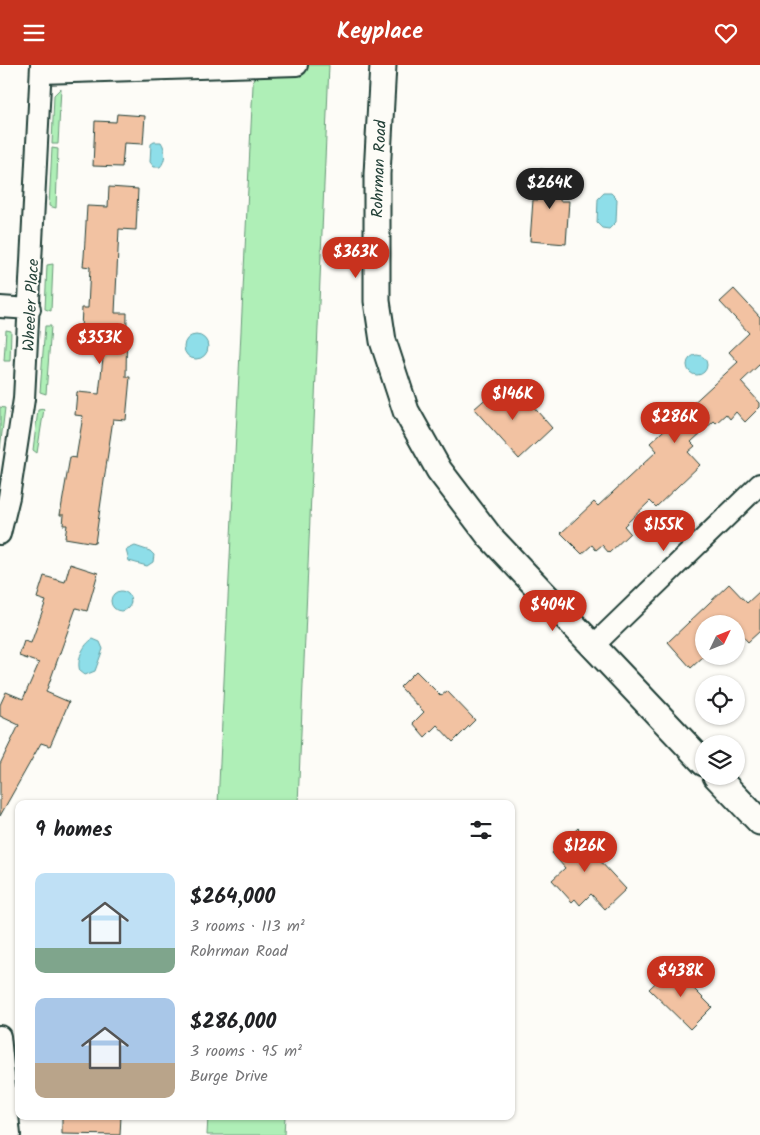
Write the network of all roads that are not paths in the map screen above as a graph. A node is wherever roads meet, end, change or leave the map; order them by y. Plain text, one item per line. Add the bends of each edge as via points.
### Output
1 (297, 65) edge
2 (383, 65) edge
3 (41, 69) edge
4 (0, 307) edge
5 (30, 309) junction
6 (760, 484) edge
7 (0, 534) edge
8 (593, 646) junction
9 (695, 754) edge
10 (725, 785) edge
11 (760, 822) edge
12 (0, 1036) edge
13 (10, 1135) edge

1 - 3 street
2 - 8 street, Rohrman Road via 377,174 376,301 384,341 406,411 440,470 490,537
3 - 5 street, Wheeler Place
4 - 5 street
5 - 7 street, Wheeler Place via 24,399
6 - 8 street
8 - 9 street, Rohrman Road
10 - 11 street
12 - 13 street

